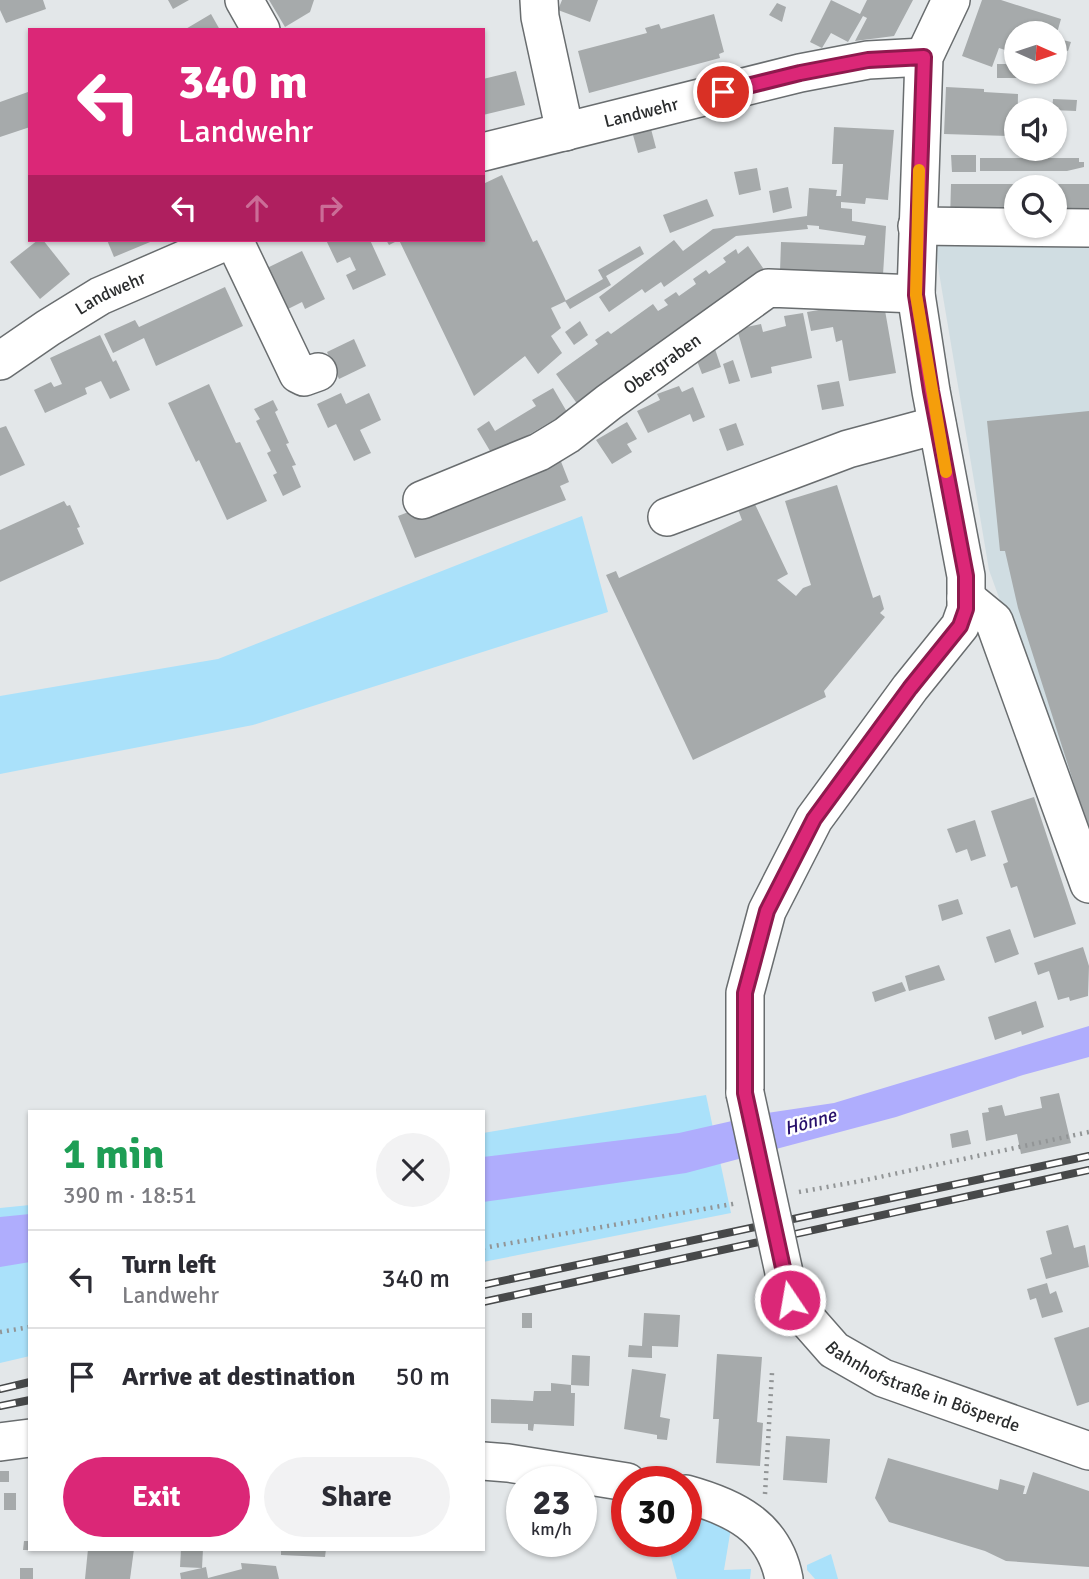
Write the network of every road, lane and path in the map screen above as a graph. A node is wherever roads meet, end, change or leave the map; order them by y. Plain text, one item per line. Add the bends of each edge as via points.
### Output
1 (244, 0) edge
2 (538, 0) edge
3 (951, 0) edge
4 (260, 28) edge
5 (924, 57) junction
6 (565, 132) junction
7 (485, 152) edge
8 (917, 226) junction
9 (1089, 228) edge
10 (227, 242) edge
11 (233, 242) edge
12 (916, 295) junction
13 (0, 361) edge
14 (318, 372) dead end
15 (937, 425) junction
16 (422, 500) dead end
17 (667, 517) dead end
18 (966, 598) junction
19 (1089, 884) edge
20 (28, 1327) edge
21 (0, 1332) edge
22 (772, 1373) dead end
23 (28, 1438) edge
24 (0, 1442) edge
25 (1089, 1451) edge
26 (485, 1461) edge
27 (611, 1479) edge
28 (702, 1498) edge
29 (755, 1526) junction
30 (784, 1579) edge

1 - 4 street
2 - 6 street
3 - 5 street, Bahnhofstraße in Bösperde
5 - 6 street, Landwehr via 868,60 800,73
5 - 8 street, Bahnhofstraße in Bösperde
6 - 7 street, Landwehr
8 - 9 street
8 - 12 street, Bahnhofstraße in Bösperde
10 - 13 street, Landwehr via 100,296
11 - 14 street via 298,373 304,377
12 - 15 street, Bahnhofstraße in Bösperde
12 - 16 street, Obergraben via 768,288 567,435 539,452
15 - 17 street via 848,449
15 - 18 street, Bahnhofstraße in Bösperde via 966,576
18 - 19 street via 994,621
18 - 25 street, Bahnhofstraße in Bösperde, bridge via 960,626 814,819 767,911 745,993 745,1093 790,1300 834,1350 883,1378
20 - 21 path
22 - 29 path via 764,1504
23 - 24 street
26 - 27 street
28 - 29 street
29 - 30 street via 778,1557

